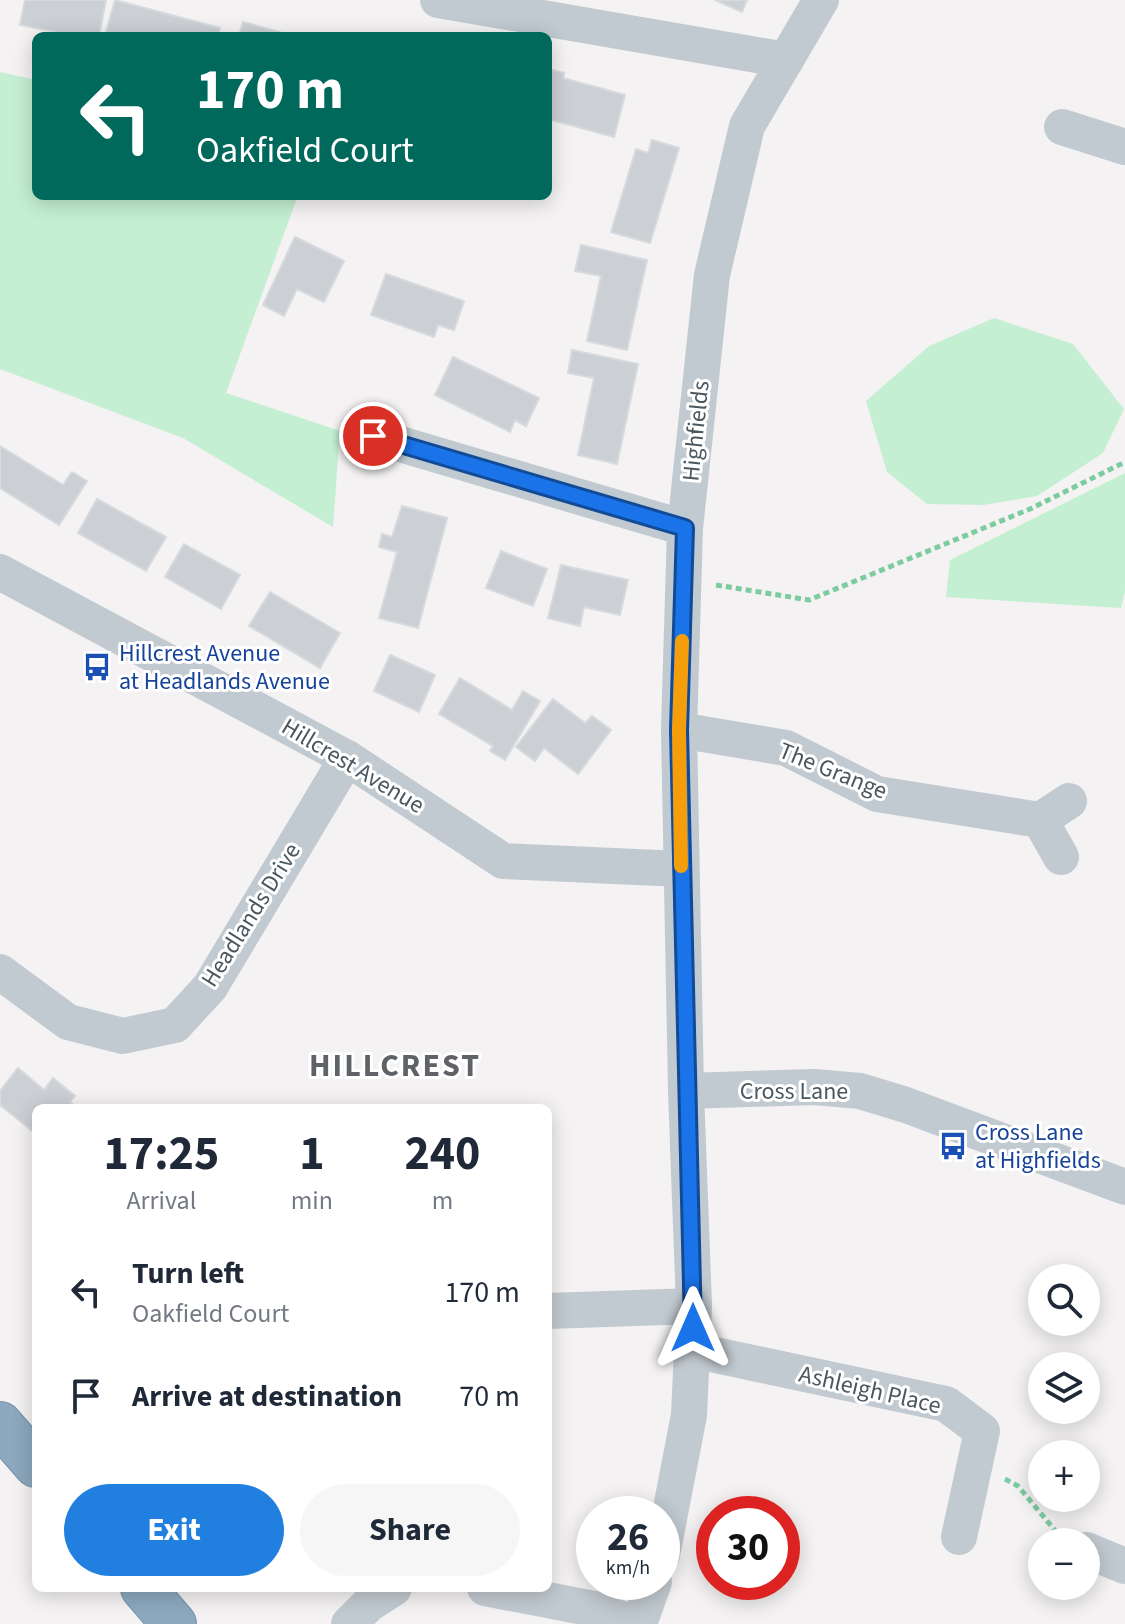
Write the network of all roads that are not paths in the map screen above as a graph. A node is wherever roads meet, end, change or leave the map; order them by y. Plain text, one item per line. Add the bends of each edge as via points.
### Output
1 (438, 0) edge
2 (821, 0) edge
3 (786, 60) junction
4 (1062, 127) dead end
5 (1125, 147) edge
6 (373, 436) dead end
7 (685, 528) junction
8 (0, 572) edge
9 (679, 730) junction
10 (347, 758) junction
11 (1061, 857) dead end
12 (681, 869) junction
13 (0, 972) edge
14 (686, 1091) junction
15 (1125, 1187) edge
16 (694, 1306) junction
17 (552, 1311) edge
18 (692, 1350) junction
19 (0, 1424) edge
20 (32, 1460) edge
21 (673, 1496) edge
22 (959, 1537) dead end
23 (1100, 1556) edge
24 (1125, 1566) edge
25 (146, 1592) edge
26 (388, 1592) edge
27 (506, 1592) edge
28 (647, 1600) edge
29 (174, 1624) edge
30 (349, 1624) edge
31 (637, 1624) edge

1 - 3 street
2 - 3 street, Highfields
3 - 7 street, Highfields via 747,126 712,275
4 - 5 street
6 - 7 street
7 - 9 street, Highfields
8 - 10 street, Hillcrest Avenue
9 - 11 street, The Grange via 786,748 877,794 1054,810
9 - 12 street, Highfields
10 - 12 street, Hillcrest Avenue via 503,861
10 - 13 street, Headlands Drive via 210,987 175,1025 123,1036 68,1022
12 - 14 street, Highfields
14 - 15 street, Cross Lane via 860,1091
14 - 16 street, Highfields
16 - 17 street
16 - 18 street, Highfields
18 - 21 street, Highfields via 689,1415
18 - 22 street, Ashleigh Place via 946,1404 982,1431
19 - 20 highway
23 - 24 street
25 - 29 highway
26 - 30 street
27 - 31 street via 594,1609
28 - 31 street

